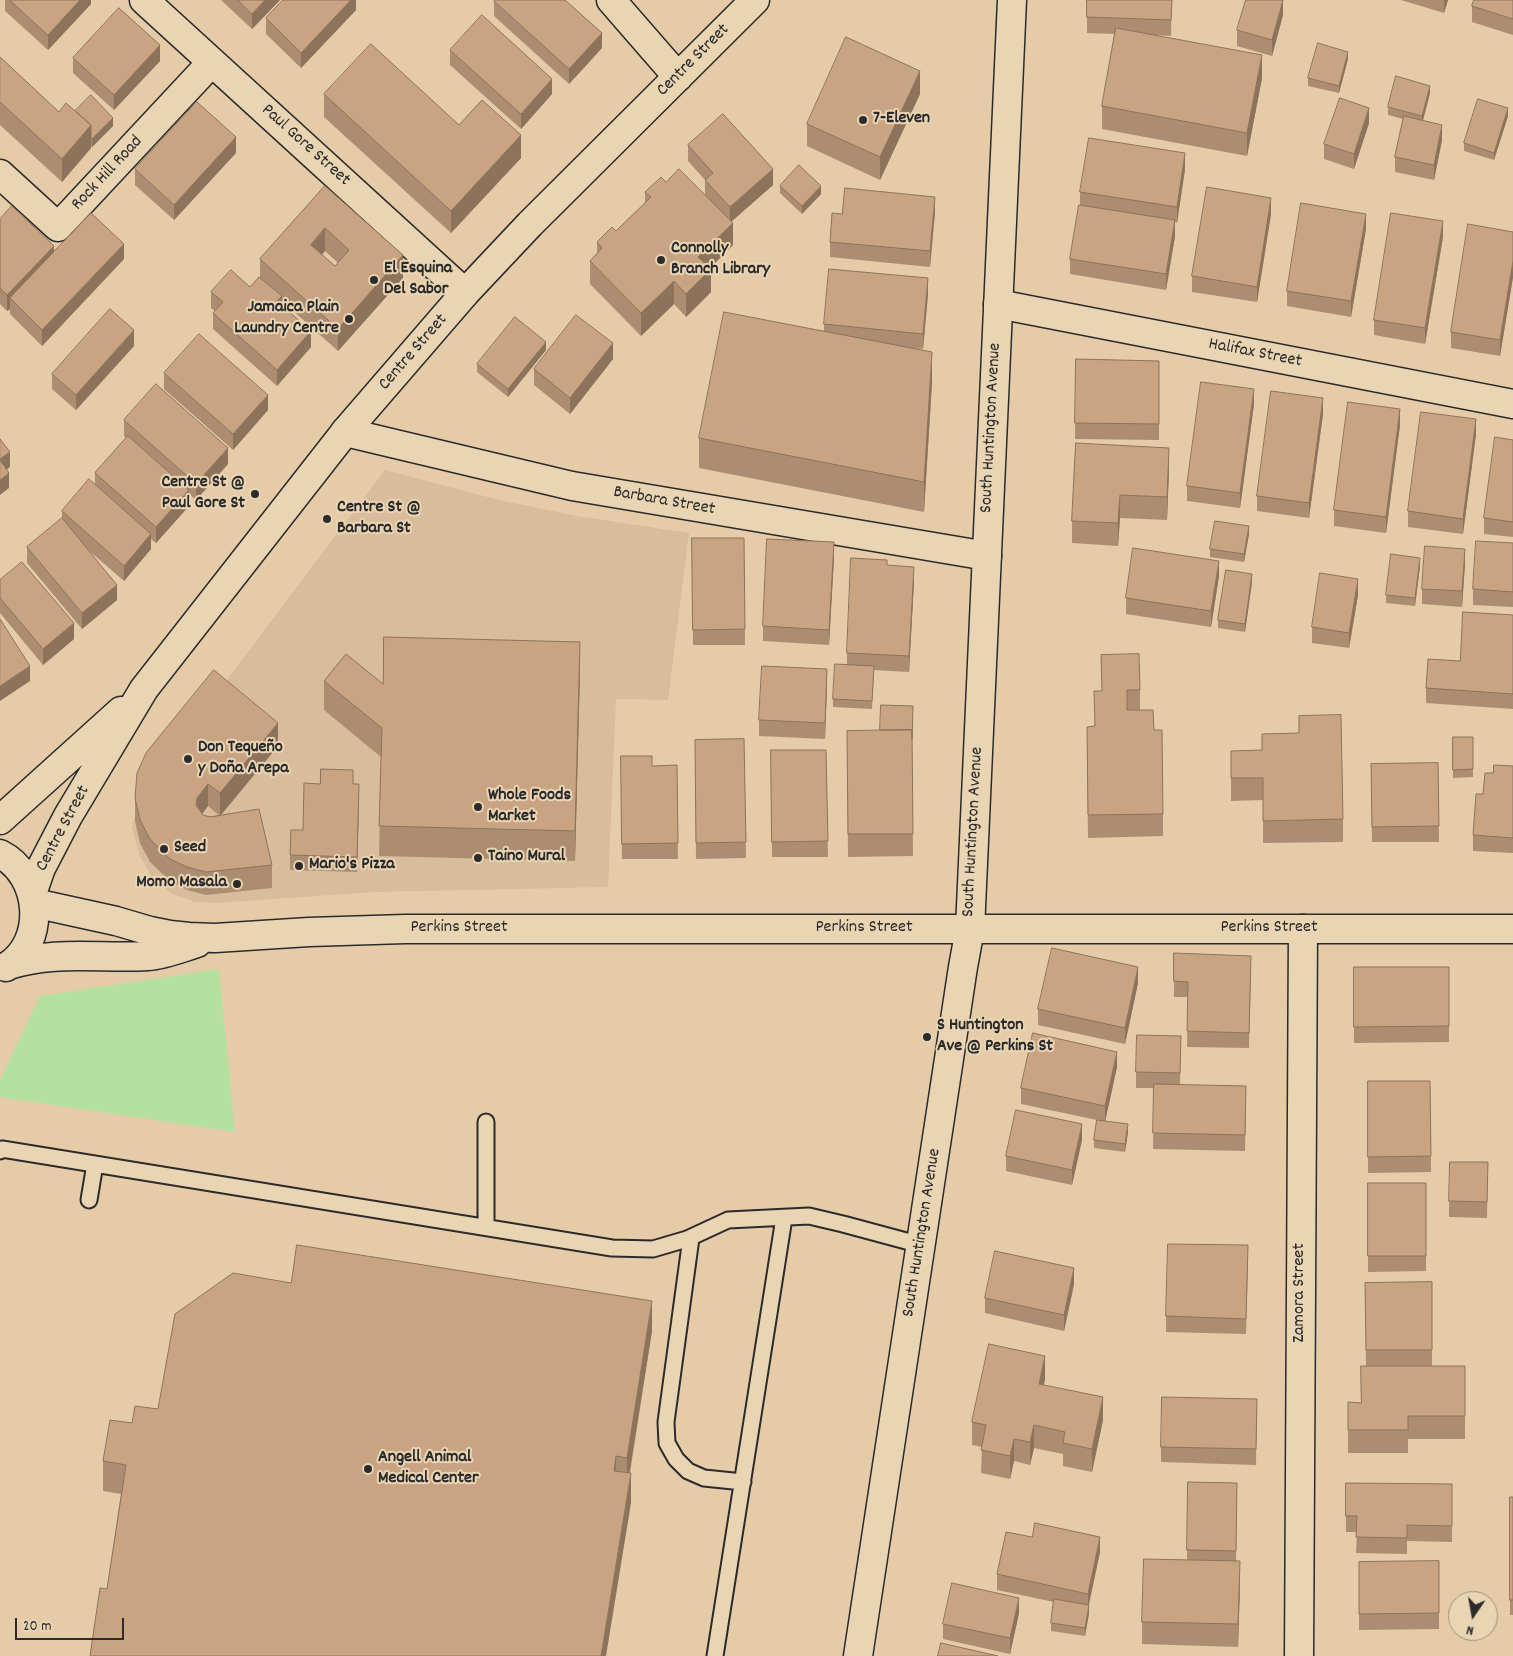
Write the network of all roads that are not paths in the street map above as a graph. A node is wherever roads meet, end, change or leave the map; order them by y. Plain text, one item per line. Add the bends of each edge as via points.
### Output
1 (144, 0) edge
2 (611, 0) edge
3 (755, 0) edge
4 (1012, 0) edge
5 (212, 62) junction
6 (678, 77) junction
7 (0, 174) edge
8 (465, 293) junction
9 (998, 304) junction
10 (1513, 404) edge
11 (345, 432) junction
12 (986, 556) junction
13 (144, 689) junction
14 (0, 820) edge
15 (0, 854) edge
16 (33, 898) junction
17 (970, 929) junction
18 (1303, 929) junction
19 (1513, 929) edge
20 (215, 938) junction
21 (5, 968) edge
22 (486, 1122) dead end
23 (0, 1151) edge
24 (95, 1164) junction
25 (89, 1200) dead end
26 (784, 1218) junction
27 (486, 1227) junction
28 (691, 1238) junction
29 (921, 1244) junction
30 (743, 1482) junction
31 (715, 1656) edge
32 (858, 1656) edge
33 (1299, 1656) edge

1 - 5 main road, Paul Gore Street
2 - 6 main road
3 - 6 main road, Centre Street
4 - 9 main road, South Huntington Avenue
5 - 7 main road, Rock Hill Road via 58,228
5 - 8 main road, Paul Gore Street
6 - 8 main road, Centre Street via 577,175
8 - 11 main road, Centre Street
9 - 10 main road, Halifax Street
9 - 12 main road, South Huntington Avenue
11 - 12 main road, Barbara Street via 572,486
11 - 13 main road, Centre Street
12 - 17 main road, South Huntington Avenue
13 - 14 main road, Centre Street
13 - 16 main road, Centre Street via 68,816 41,868
15 - 16 main road via 16,865 26,878
16 - 20 main road, Perkins Street via 150,931
16 - 21 main road, Centre Street via 34,924 28,940
17 - 18 main road, Perkins Street
17 - 20 main road, Perkins Street via 406,929
17 - 29 main road, South Huntington Avenue
18 - 19 main road, Perkins Street
18 - 33 main road, Zamora Street
20 - 21 main road, Perkins Street via 150,956 49,956
22 - 27 lane
23 - 24 lane
24 - 25 lane
24 - 27 lane
26 - 28 lane via 728,1220
26 - 29 lane via 809,1216
26 - 30 lane
27 - 28 lane via 612,1248 653,1250
28 - 30 lane via 666,1422 667,1443 688,1471 704,1478
29 - 32 main road, South Huntington Avenue
30 - 31 lane

